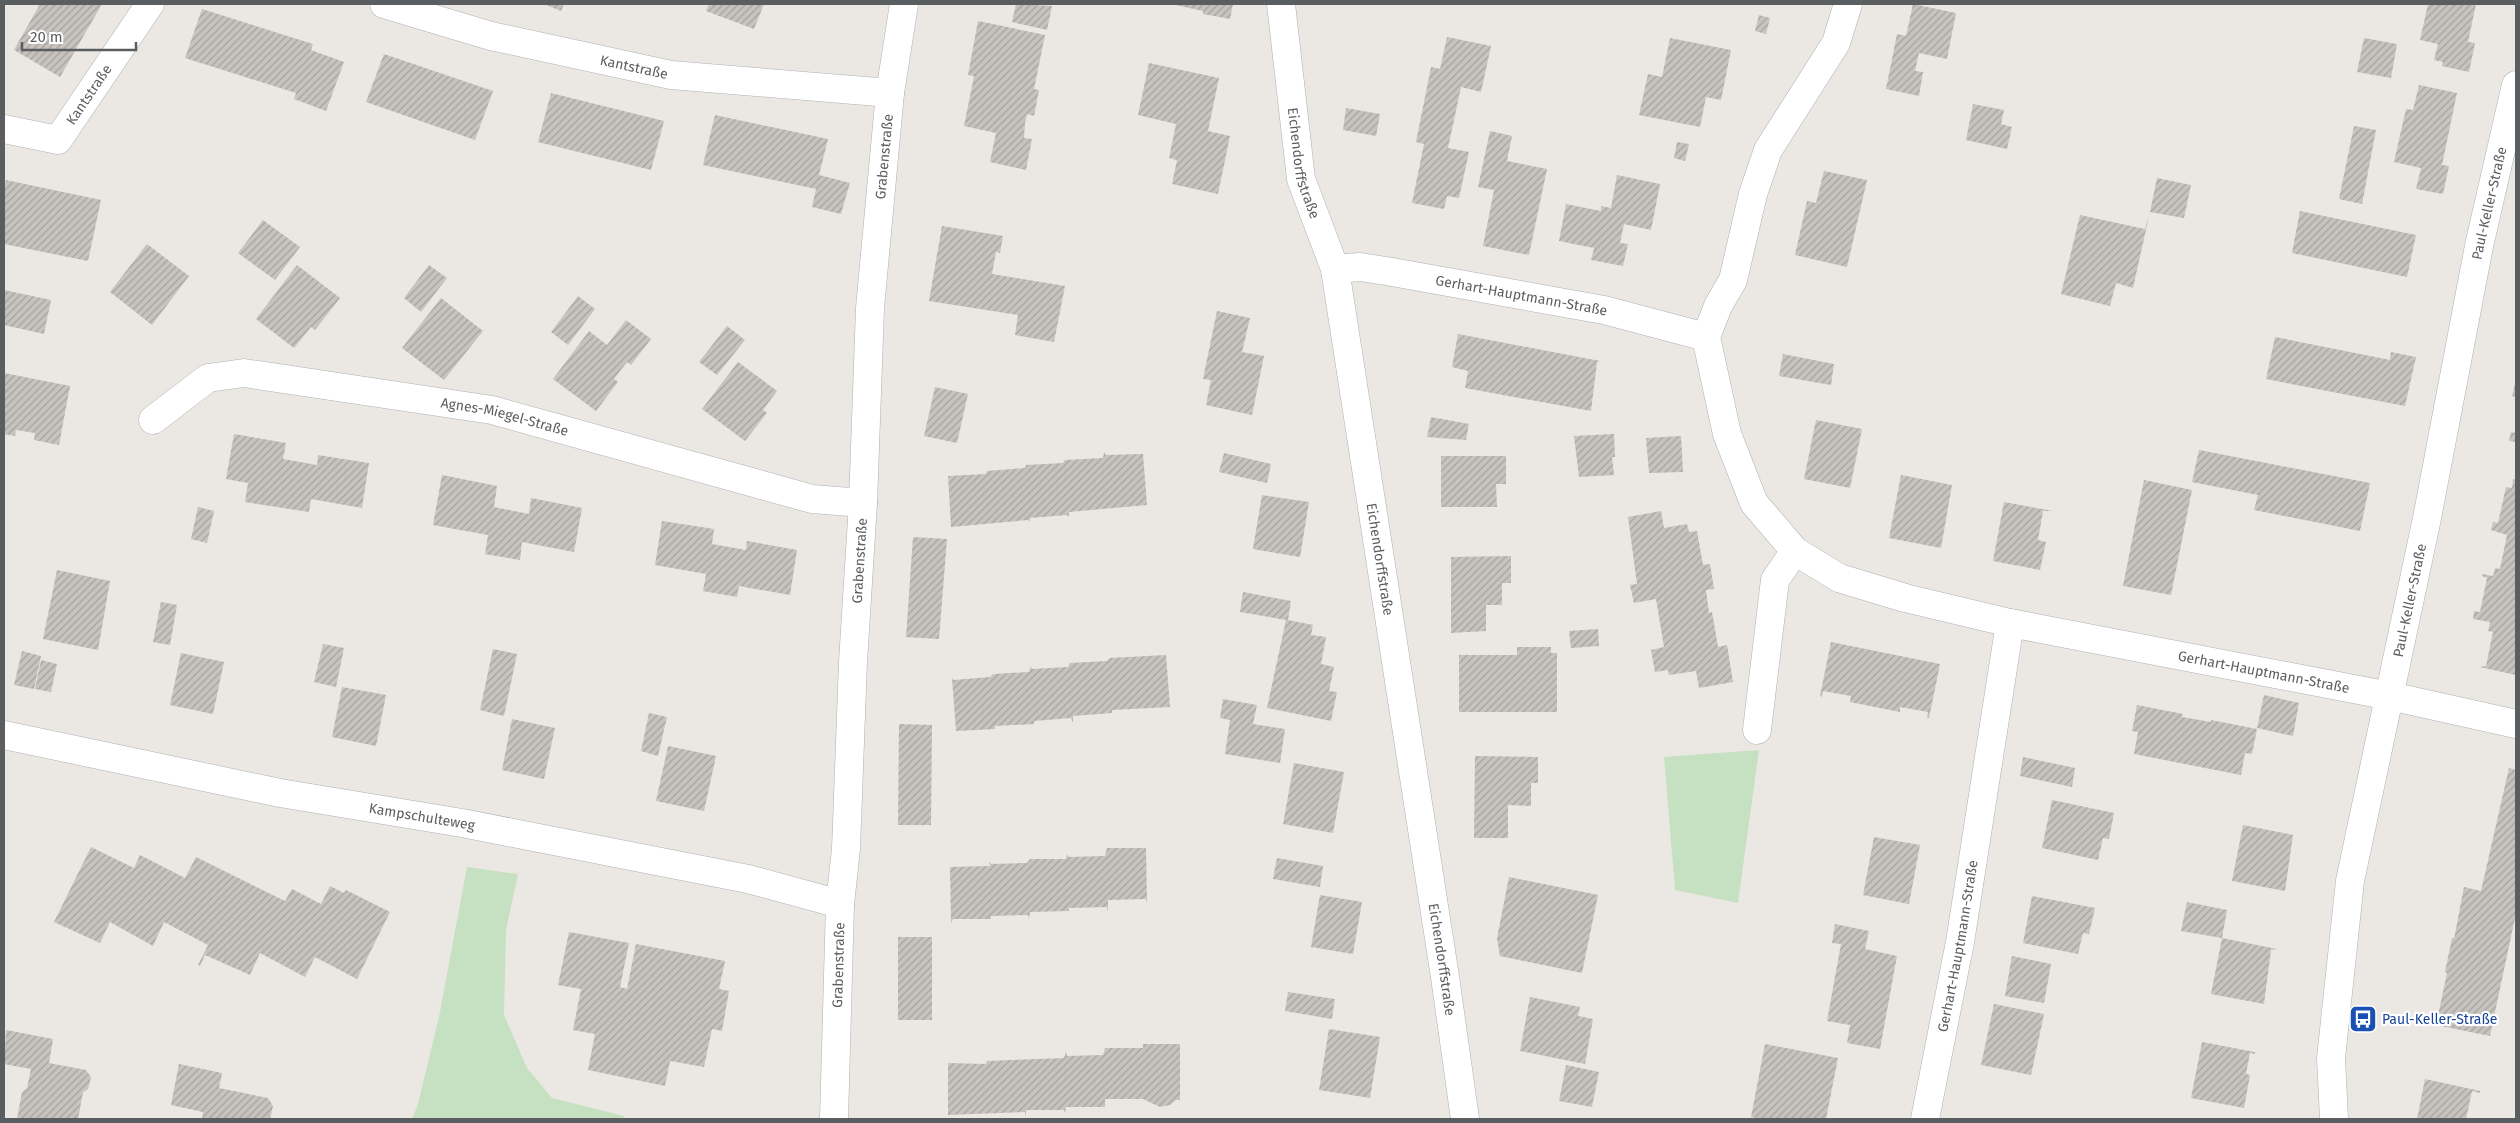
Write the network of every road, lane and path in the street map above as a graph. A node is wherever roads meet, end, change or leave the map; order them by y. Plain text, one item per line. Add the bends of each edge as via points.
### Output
1 (150, 4) edge
2 (384, 4) edge
3 (904, 4) edge
4 (1281, 4) edge
5 (1848, 4) edge
6 (2516, 85) edge
7 (890, 93) junction
8 (4, 129) edge
9 (1335, 268) junction
10 (1706, 337) junction
11 (153, 420) dead end
12 (863, 502) junction
13 (1795, 551) junction
14 (2010, 623) junction
15 (2390, 696) junction
16 (2516, 724) edge
17 (1757, 730) dead end
18 (4, 735) edge
19 (840, 904) junction
20 (834, 1119) edge
21 (1465, 1119) edge
22 (1926, 1119) edge
23 (2334, 1119) edge

1 - 8 street, Kantstraße via 58,140
2 - 7 street, Kantstraße via 491,36 671,75
3 - 7 street, Grabenstraße
4 - 9 street, Eichendorffstraße via 1300,179
5 - 10 street via 1836,42 1768,150 1753,194 1733,280
6 - 15 street, Paul-Keller-Straße via 2479,246
7 - 12 street, Grabenstraße via 870,308
9 - 10 street, Gerhart-Hauptmann-Straße via 1360,267 1604,310
9 - 21 street, Eichendorffstraße
10 - 13 street, Gerhart-Hauptmann-Straße via 1727,434 1754,503
11 - 12 street, Agnes-Miegel-Straße via 208,378 244,373 492,410 812,499
12 - 19 street, Grabenstraße via 846,849
13 - 14 street, Gerhart-Hauptmann-Straße via 1838,578
13 - 17 street via 1775,580
14 - 15 street, Gerhart-Hauptmann-Straße
14 - 22 street, Gerhart-Hauptmann-Straße via 1960,942
15 - 16 street, Gerhart-Hauptmann-Straße
15 - 23 street, Paul-Keller-Straße via 2350,881 2331,1058
18 - 19 street, Kampschulteweg via 280,793 462,823 748,879
19 - 20 street, Grabenstraße

